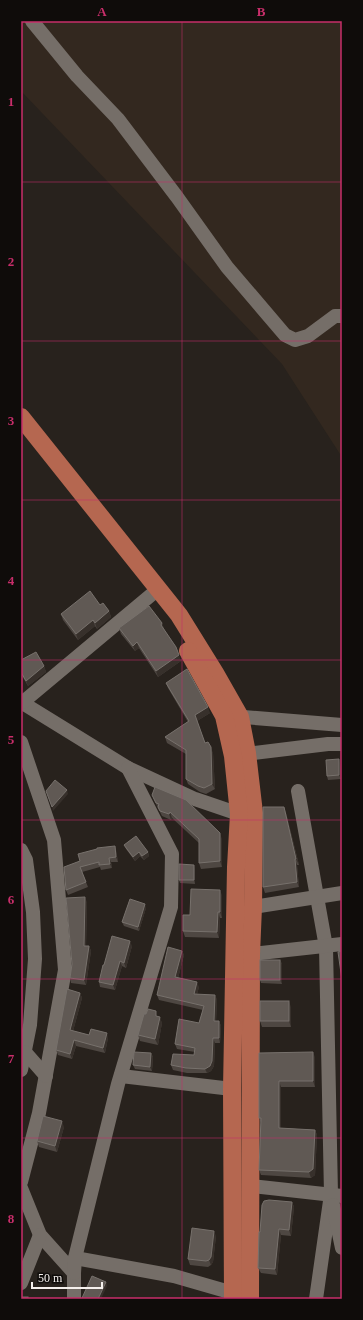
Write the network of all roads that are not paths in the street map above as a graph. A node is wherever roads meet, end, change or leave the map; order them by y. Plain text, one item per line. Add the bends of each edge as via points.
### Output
1 (32, 21) edge
2 (342, 316) edge
3 (21, 417) edge
4 (21, 435) edge
5 (150, 596) junction
6 (22, 702) edge
7 (232, 717) junction
8 (342, 725) edge
9 (21, 742) edge
10 (342, 744) edge
11 (240, 754) junction
12 (128, 768) junction
13 (298, 791) dead end
14 (246, 813) junction
15 (21, 850) edge
16 (342, 894) edge
17 (317, 897) junction
18 (253, 907) junction
19 (342, 944) edge
20 (326, 946) junction
21 (251, 954) junction
22 (25, 1052) junction
23 (21, 1070) edge
24 (46, 1076) junction
25 (121, 1076) junction
26 (232, 1089) junction
27 (336, 1110) edge
28 (21, 1182) edge
29 (251, 1186) junction
30 (21, 1188) edge
31 (336, 1195) edge
32 (40, 1235) junction
33 (342, 1248) edge
34 (75, 1258) junction
35 (74, 1273) junction
36 (21, 1283) edge
37 (72, 1295) edge
38 (233, 1296) edge
39 (250, 1299) edge
40 (316, 1299) edge

1 - 2 street via 77,76 118,119 227,266 285,335 295,340 308,336 335,316
3 - 7 main road via 179,615 215,673
4 - 5 main road
5 - 6 street
5 - 7 main road via 169,619
6 - 12 street
7 - 8 street
7 - 11 main road
9 - 24 street via 54,840 65,970
10 - 11 street
11 - 14 main road
12 - 14 street via 195,799
12 - 25 street via 172,854 171,907
13 - 17 street
14 - 18 main road
14 - 26 main road via 236,875
15 - 22 street via 26,860 33,912 35,959 30,1025
16 - 17 street
17 - 18 street
17 - 20 street
18 - 21 main road
19 - 20 street
20 - 21 street
20 - 27 street
21 - 29 main road
22 - 23 street
22 - 24 street
24 - 28 street
25 - 26 street
25 - 34 street
26 - 38 main road
27 - 31 street
29 - 31 street
29 - 39 main road
30 - 32 street
31 - 33 street
31 - 40 street
32 - 35 street
32 - 36 street
34 - 35 street
34 - 38 street via 174,1276
35 - 37 street

